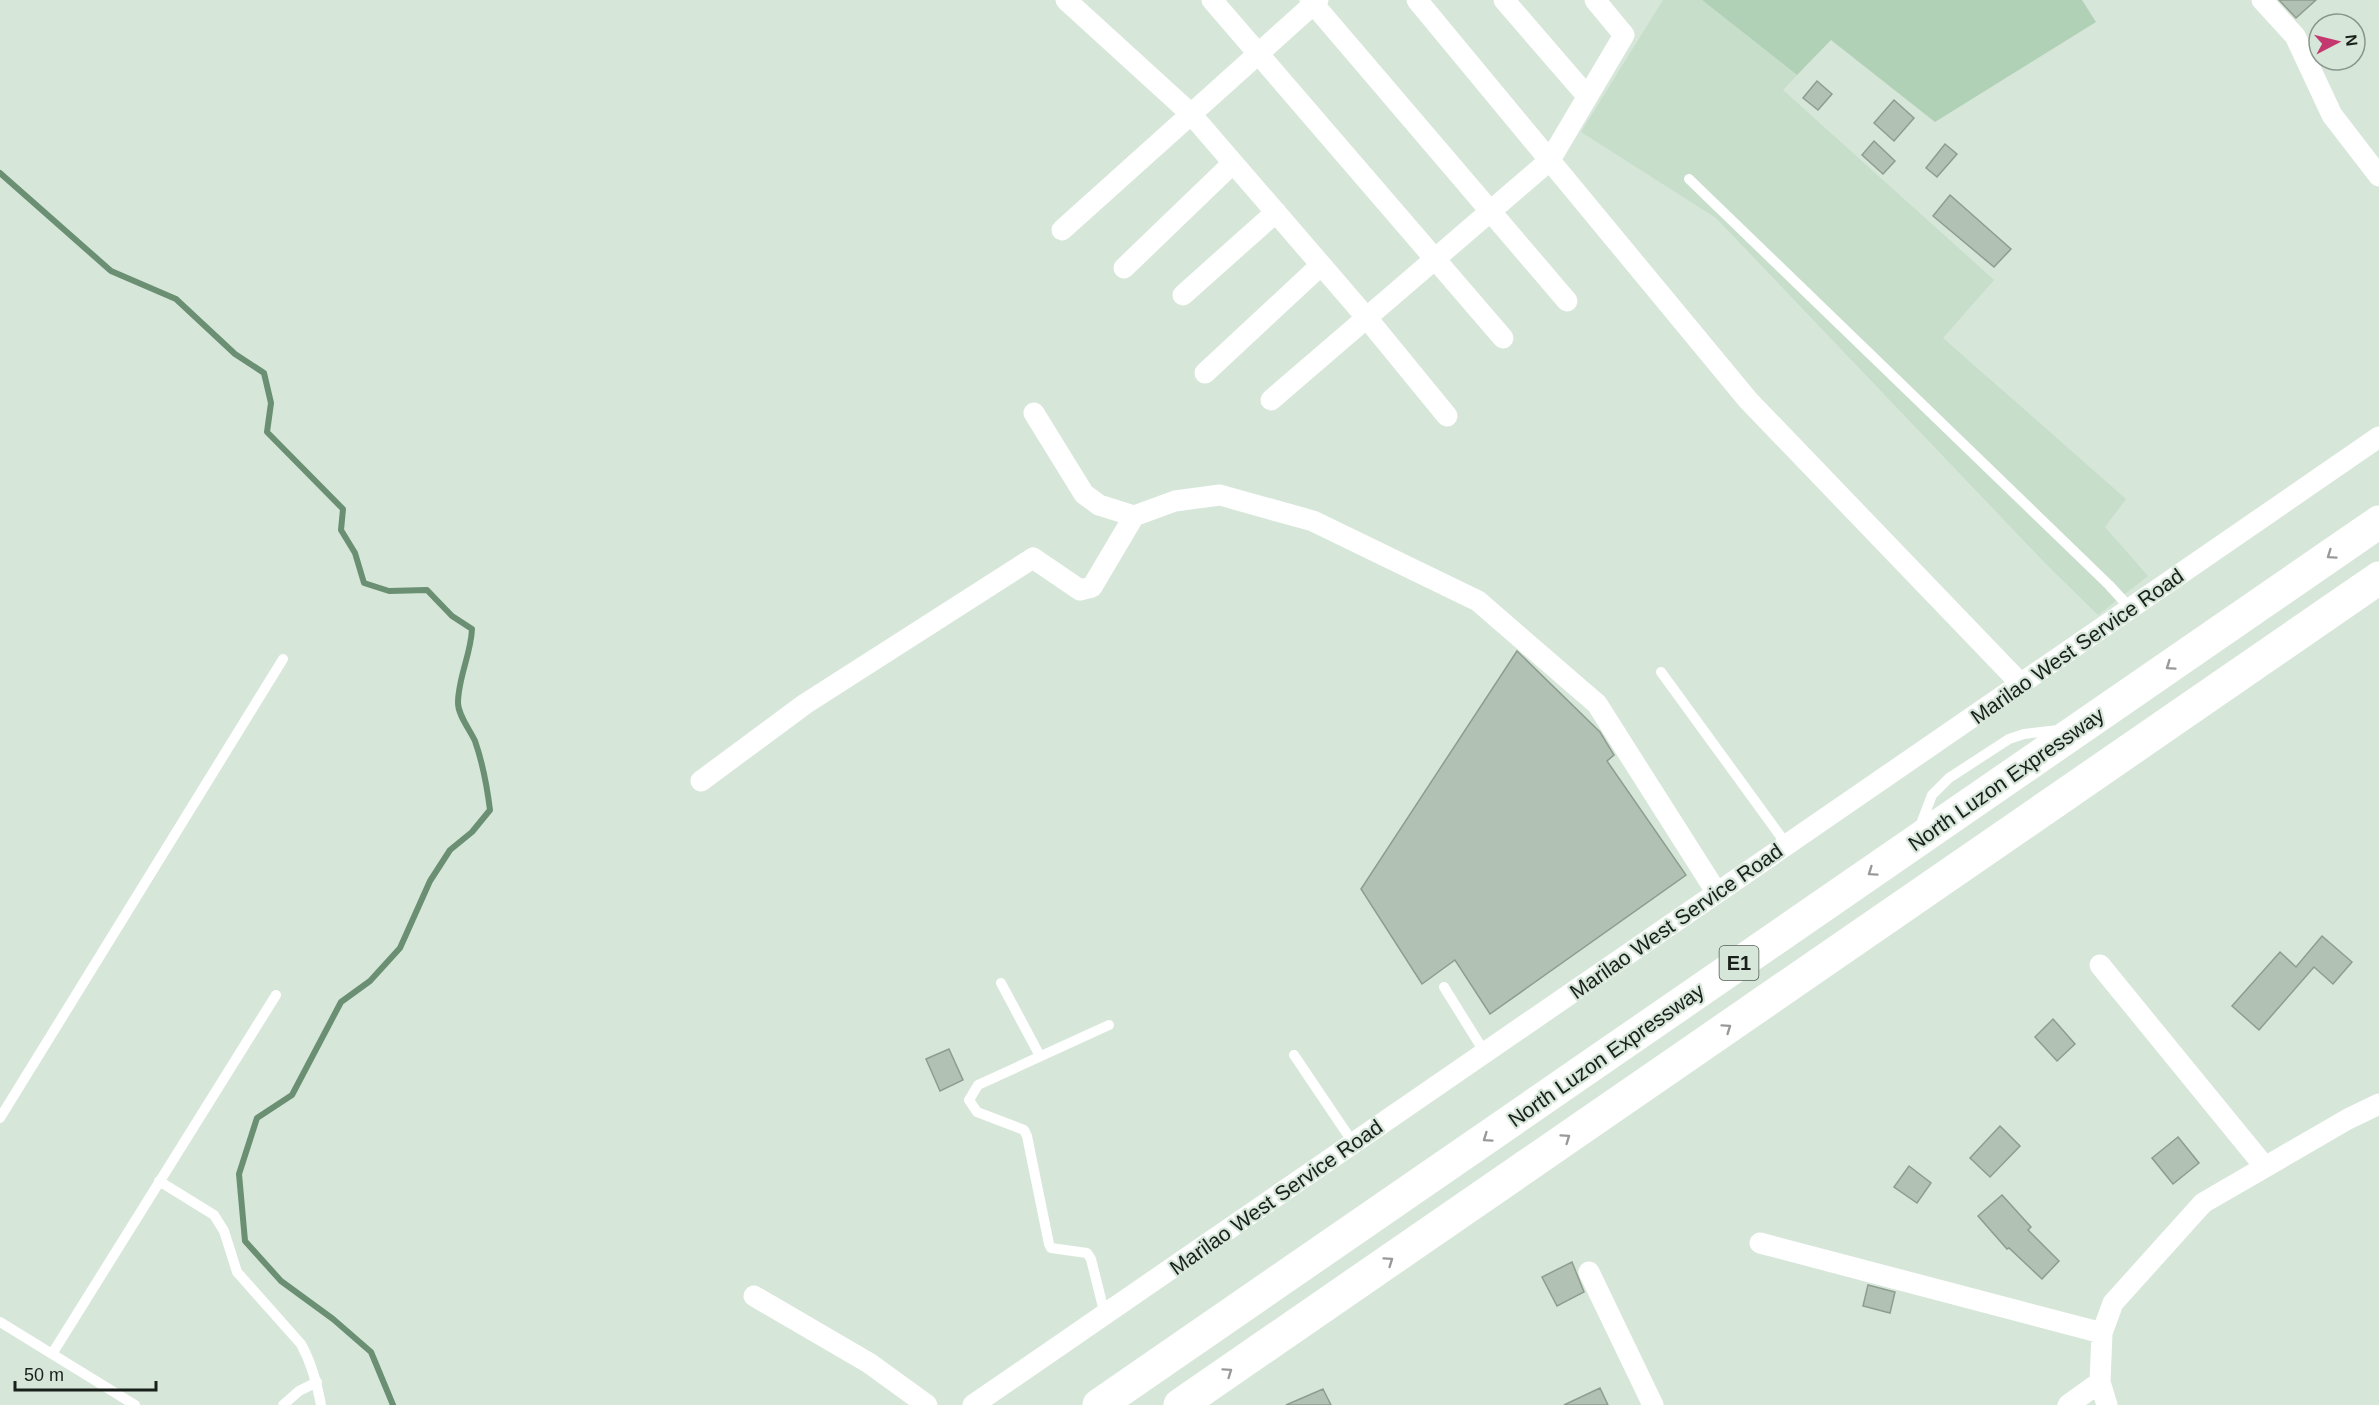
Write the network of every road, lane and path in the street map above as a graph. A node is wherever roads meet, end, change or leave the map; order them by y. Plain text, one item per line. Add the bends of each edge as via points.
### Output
1 (1066, 0) edge
2 (1212, 0) edge
3 (1417, 0) edge
4 (1504, 0) edge
5 (1595, 0) edge
6 (2262, 0) edge
7 (1314, 1) edge
8 (1259, 53) junction
9 (1587, 96) junction
10 (1191, 114) junction
11 (1550, 160) junction
12 (1233, 163) junction
13 (2379, 176) edge
14 (1689, 179) dead end
15 (1276, 212) junction
16 (1491, 212) junction
17 (1062, 230) dead end
18 (1436, 260) junction
19 (1321, 265) junction
20 (1124, 268) dead end
21 (1183, 295) dead end
22 (1568, 301) dead end
23 (1366, 317) junction
24 (1503, 338) dead end
25 (1205, 373) dead end
26 (1271, 400) dead end
27 (1034, 413) dead end
28 (1447, 416) dead end
29 (2379, 437) edge
30 (1134, 516) junction
31 (2379, 522) edge
32 (2379, 578) edge
33 (2131, 609) junction
34 (283, 659) dead end
35 (1661, 672) dead end
36 (2021, 684) junction
37 (701, 781) dead end
38 (1787, 845) junction
39 (1717, 893) junction
40 (2100, 965) dead end
41 (1001, 983) dead end
42 (1444, 987) dead end
43 (276, 995) dead end
44 (1109, 1025) dead end
45 (1485, 1053) junction
46 (1294, 1055) dead end
47 (1040, 1056) junction
48 (2379, 1104) edge
49 (0, 1118) edge
50 (1354, 1144) junction
51 (2265, 1167) junction
52 (159, 1181) junction
53 (1760, 1243) dead end
54 (1589, 1272) dead end
55 (754, 1296) dead end
56 (1105, 1315) junction
57 (0, 1322) edge
58 (2102, 1333) junction
59 (52, 1354) junction
60 (2100, 1382) junction
61 (317, 1383) junction
62 (135, 1405) edge
63 (283, 1405) edge
64 (321, 1405) edge
65 (927, 1405) edge
66 (973, 1405) edge
67 (1100, 1405) edge
68 (1180, 1405) edge
69 (1653, 1405) edge
70 (2068, 1405) edge
71 (2107, 1405) edge

1 - 10 street
2 - 8 street
3 - 11 street
4 - 9 street
5 - 9 street via 1624,35
6 - 13 street via 2295,36 2332,115
7 - 8 street
7 - 16 street
8 - 10 street
8 - 18 street
9 - 11 street
10 - 12 street
10 - 17 street
11 - 16 street
11 - 36 street via 1748,400
12 - 15 street
12 - 20 street
14 - 33 lane
15 - 19 street
15 - 21 street
16 - 18 street
16 - 22 street
18 - 23 street
18 - 24 street
19 - 23 street
19 - 25 street
23 - 26 street
23 - 28 street
27 - 30 street via 1084,494 1100,505
29 - 33 street, Marilao West Service Road
30 - 37 street via 1092,587 1080,590 1033,558 805,704
30 - 39 street via 1175,501 1221,495 1313,521 1478,601 1598,704
31 -> 67 highway, North Luzon Expressway / E1
68 -> 32 highway, E1
33 - 36 street, Marilao West Service Road
34 - 49 lane
35 - 38 lane
36 - 38 street, Marilao West Service Road
38 - 39 street, Marilao West Service Road
39 - 45 street, Marilao West Service Road
40 - 51 street
41 - 47 lane
42 - 45 lane
43 - 52 lane
44 - 47 lane
45 - 50 street, Marilao West Service Road
46 - 50 lane
47 - 56 lane via 978,1085 969,1100 977,1112 1024,1130 1049,1244 1052,1248 1087,1253
48 - 51 street
50 - 56 street, Marilao West Service Road
51 - 58 street via 2203,1203 2113,1303
52 - 59 lane
52 - 61 lane via 214,1215 237,1272 301,1344
53 - 58 street
54 - 69 street
55 - 65 street via 868,1363
56 - 66 street, Marilao West Service Road
57 - 59 lane
58 - 60 street
59 - 62 lane
60 - 70 street
60 - 71 street
61 - 63 lane via 299,1391
61 - 64 lane

